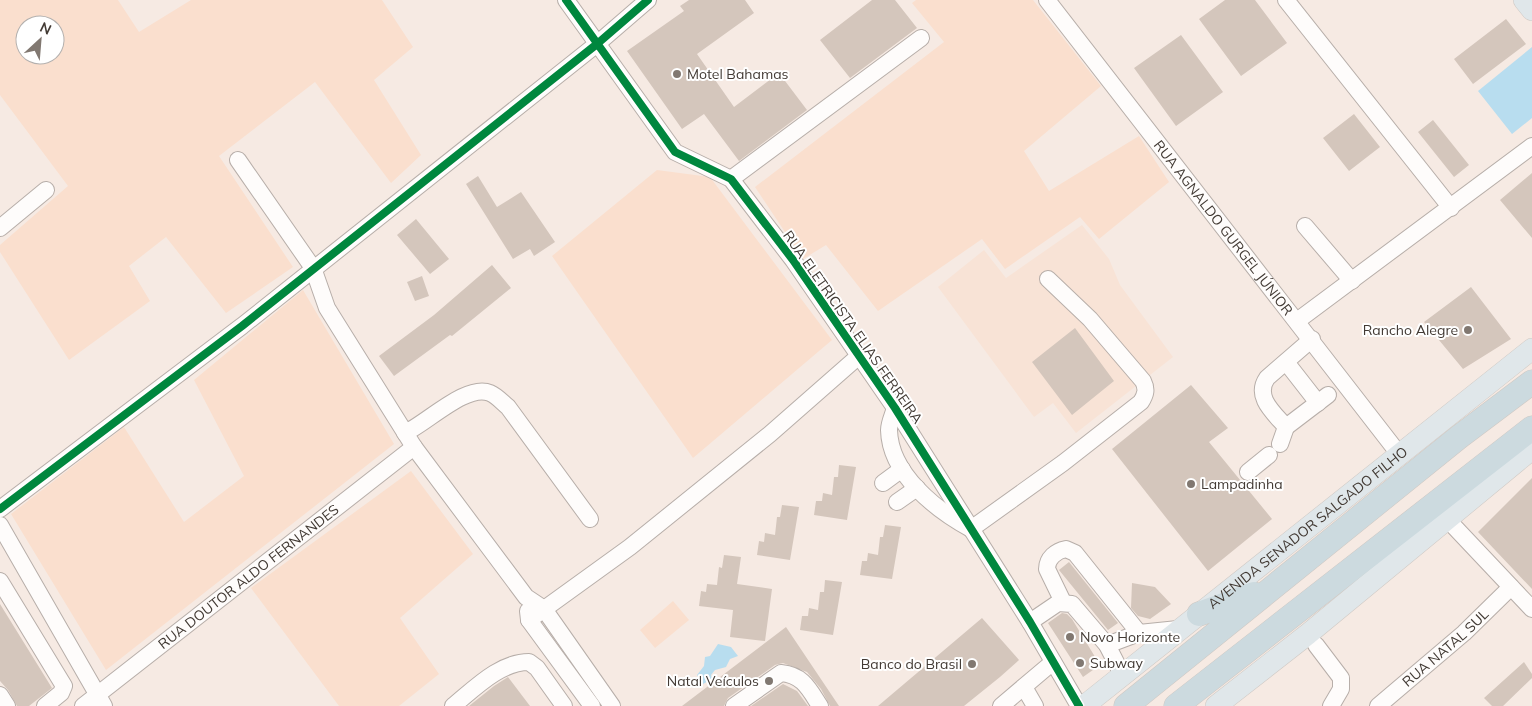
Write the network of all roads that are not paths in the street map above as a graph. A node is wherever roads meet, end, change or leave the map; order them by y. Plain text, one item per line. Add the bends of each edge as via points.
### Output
1 (566, 0) edge
2 (648, 0) edge
3 (1047, 0) edge
4 (1286, 0) edge
5 (1524, 0) edge
6 (1532, 10) edge
7 (921, 38) dead end
8 (596, 44) junction
9 (1532, 146) edge
10 (238, 160) dead end
11 (731, 179) junction
12 (46, 190) dead end
13 (1451, 208) junction
14 (1305, 226) dead end
15 (0, 228) edge
16 (313, 268) junction
17 (1048, 279) dead end
18 (1352, 281) junction
19 (1297, 321) junction
20 (1312, 339) junction
21 (1532, 349) edge
22 (860, 354) junction
23 (1286, 362) junction
24 (1532, 382) edge
25 (895, 408) junction
26 (1286, 427) junction
27 (1532, 428) edge
28 (405, 433) junction
29 (414, 447) junction
30 (1531, 452) edge
31 (1400, 454) junction
32 (902, 469) junction
33 (1248, 472) dead end
34 (883, 483) dead end
35 (917, 488) junction
36 (897, 502) dead end
37 (0, 509) edge
38 (590, 519) dead end
39 (1447, 519) junction
40 (0, 525) edge
41 (971, 529) junction
42 (0, 581) edge
43 (1281, 583) junction
44 (1511, 587) junction
45 (526, 597) junction
46 (1063, 602) junction
47 (1532, 609) edge
48 (544, 610) junction
49 (1199, 614) junction
50 (529, 620) junction
51 (1030, 622) junction
52 (1178, 629) junction
53 (1139, 633) junction
54 (1107, 645) junction
55 (1316, 645) dead end
56 (1053, 662) junction
57 (1122, 674) junction
58 (1024, 687) junction
59 (0, 695) edge
60 (101, 700) edge
61 (7, 706) edge
62 (45, 706) edge
63 (83, 706) edge
64 (452, 706) edge
65 (564, 706) edge
66 (592, 706) edge
67 (612, 706) edge
68 (734, 706) edge
69 (820, 706) edge
70 (1001, 706) edge
71 (1035, 706) edge
72 (1079, 706) edge
73 (1084, 706) edge
74 (1126, 706) edge
75 (1176, 706) edge
76 (1216, 706) edge
77 (1330, 706) edge
78 (1378, 706) edge

1 - 8 street, RUA ELETRICISTA ELIAS FERREIRA
2 - 8 street
3 - 19 street, RUA AGNALDO GURGEL JÚNIOR
4 - 13 street
5 - 6 main road
7 - 11 street
8 - 11 street, RUA ELETRICISTA ELIAS FERREIRA via 675,152
8 - 16 street
9 - 13 street
10 - 16 street
11 - 22 street, RUA ELETRICISTA ELIAS FERREIRA
12 - 15 street
13 - 18 street
14 - 18 street
16 - 28 street via 327,308
16 - 37 street via 242,326
17 - 41 street via 1090,319 1143,381 1146,395 1063,463
18 - 19 street
19 - 20 street, RUA AGNALDO GURGEL JÚNIOR
20 - 23 street
20 - 31 street, RUA AGNALDO GURGEL JÚNIOR
21 - 31 main road, AVENIDA SENADOR SALGADO FILHO
22 - 25 street, RUA ELETRICISTA ELIAS FERREIRA
22 - 48 street via 770,434 630,547
23 - 26 street via 1267,378 1261,391
23 - 26 street via 1323,399
24 - 43 highway, AVENIDA SENADOR SALGADO FILHO
25 - 32 street via 889,428 891,443
25 - 41 street, RUA ELETRICISTA ELIAS FERREIRA
26 - 33 street via 1275,450
27 - 75 highway
28 - 29 street
28 - 38 street via 419,427 462,396 476,391 488,392 508,407
29 - 45 street
29 - 60 street, RUA DOUTOR ALDO FERNANDES
30 - 39 main road
31 - 49 main road, AVENIDA SENADOR SALGADO FILHO
32 - 34 street
32 - 35 street
35 - 36 street
35 - 41 street
39 - 44 street
39 - 76 main road
40 - 60 street
41 - 51 street, RUA ELETRICISTA ELIAS FERREIRA
42 - 62 street via 64,686 62,694
43 - 49 highway
43 - 74 highway, AVENIDA SENADOR SALGADO FILHO
44 - 47 street
44 - 78 street, RUA NATAL SUL via 1464,633
45 - 48 street
45 - 50 street
46 - 51 street
46 - 53 street via 1046,569 1050,557 1066,549 1075,553
46 - 54 street via 1072,604
48 - 50 street
48 - 67 street
49 - 52 main road, AVENIDA SENADOR SALGADO FILHO
50 - 66 street
51 - 56 street, RUA ELETRICISTA ELIAS FERREIRA
52 - 53 street
52 - 57 main road, AVENIDA SENADOR SALGADO FILHO
53 - 54 street
54 - 57 street
55 - 77 street via 1341,678 1341,688
56 - 58 street
56 - 72 street, RUA ELETRICISTA ELIAS FERREIRA
57 - 73 main road, AVENIDA SENADOR SALGADO FILHO
58 - 70 street
58 - 71 street
59 - 61 street
60 - 63 street, RUA DOUTOR ALDO FERNANDES
64 - 65 street via 487,678 515,662 529,662 537,668
68 - 69 street via 780,673 793,674 805,683

